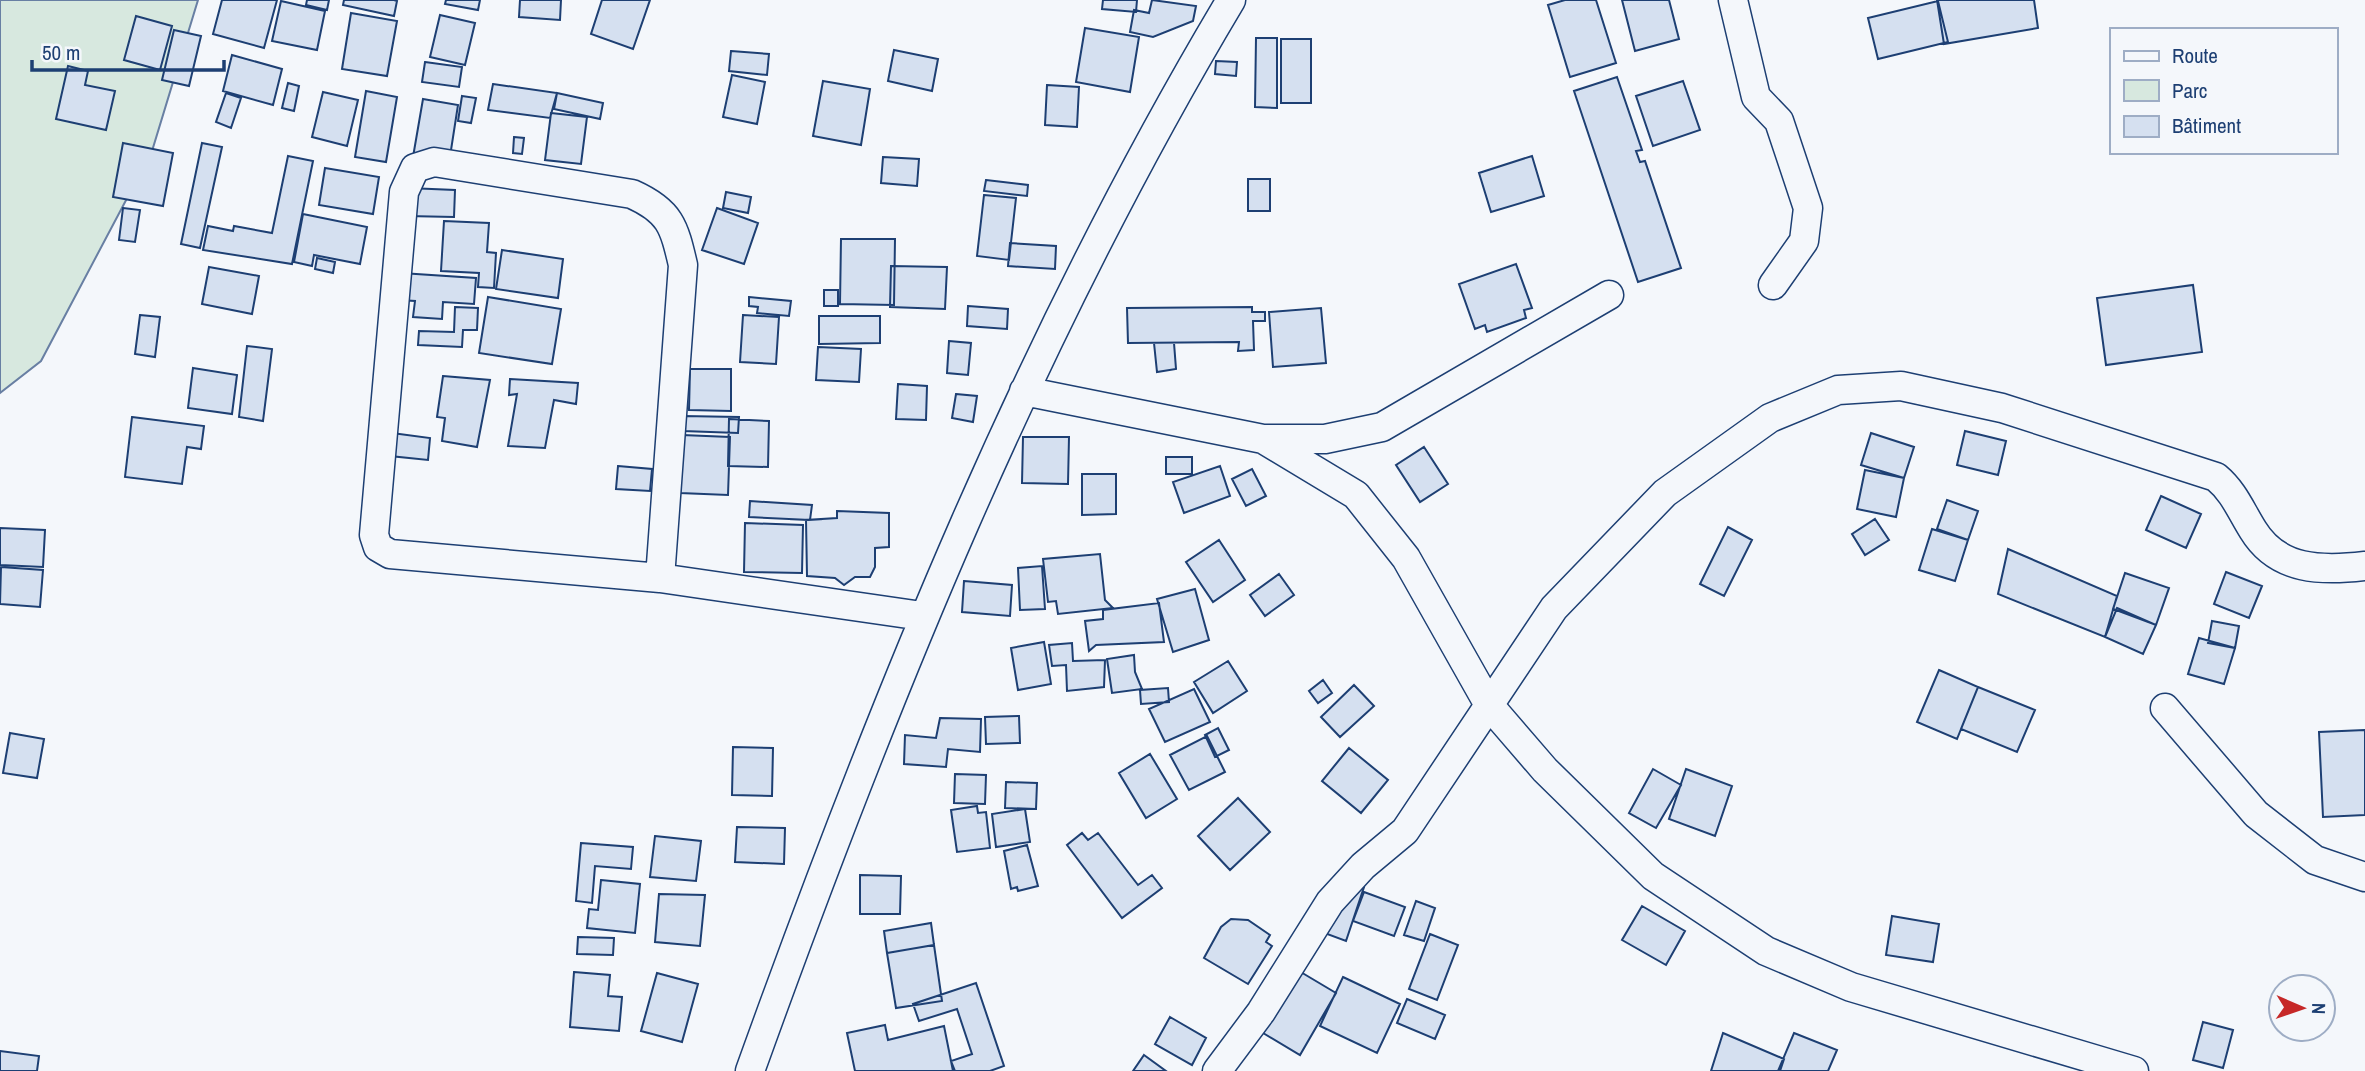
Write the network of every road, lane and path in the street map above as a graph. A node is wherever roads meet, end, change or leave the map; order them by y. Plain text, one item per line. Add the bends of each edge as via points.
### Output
1 (1231, 0) edge
2 (1733, 0) edge
3 (1773, 285) dead end
4 (1609, 295) dead end
5 (1024, 391) junction
6 (1263, 439) junction
7 (2365, 566) edge
8 (660, 578) junction
9 (922, 617) junction
10 (1489, 705) junction
11 (2165, 708) dead end
12 (2365, 877) edge
13 (750, 1071) edge
14 (1217, 1071) edge
15 (2134, 1071) edge

1 - 5 street via 1118,203
2 - 3 street via 1755,97 1779,121 1808,208 1804,241
4 - 6 street via 1382,427 1325,439
5 - 6 street
5 - 9 street
6 - 10 street via 1356,495 1406,558
7 - 10 street via 2326,571 2282,559 2264,547 2230,489 2216,477 2002,408 1901,386 1838,390 1770,418 1665,493 1554,608
8 - 8 street via 682,265 674,228 657,205 632,194 434,162 415,169 404,192 397,258 375,521 378,547 390,554
8 - 9 street
9 - 13 street via 823,867
10 - 14 street via 1405,831 1330,902 1261,1012
10 - 15 street via 1545,770 1653,877 1766,951 1851,988
11 - 12 street via 2256,814 2315,860

